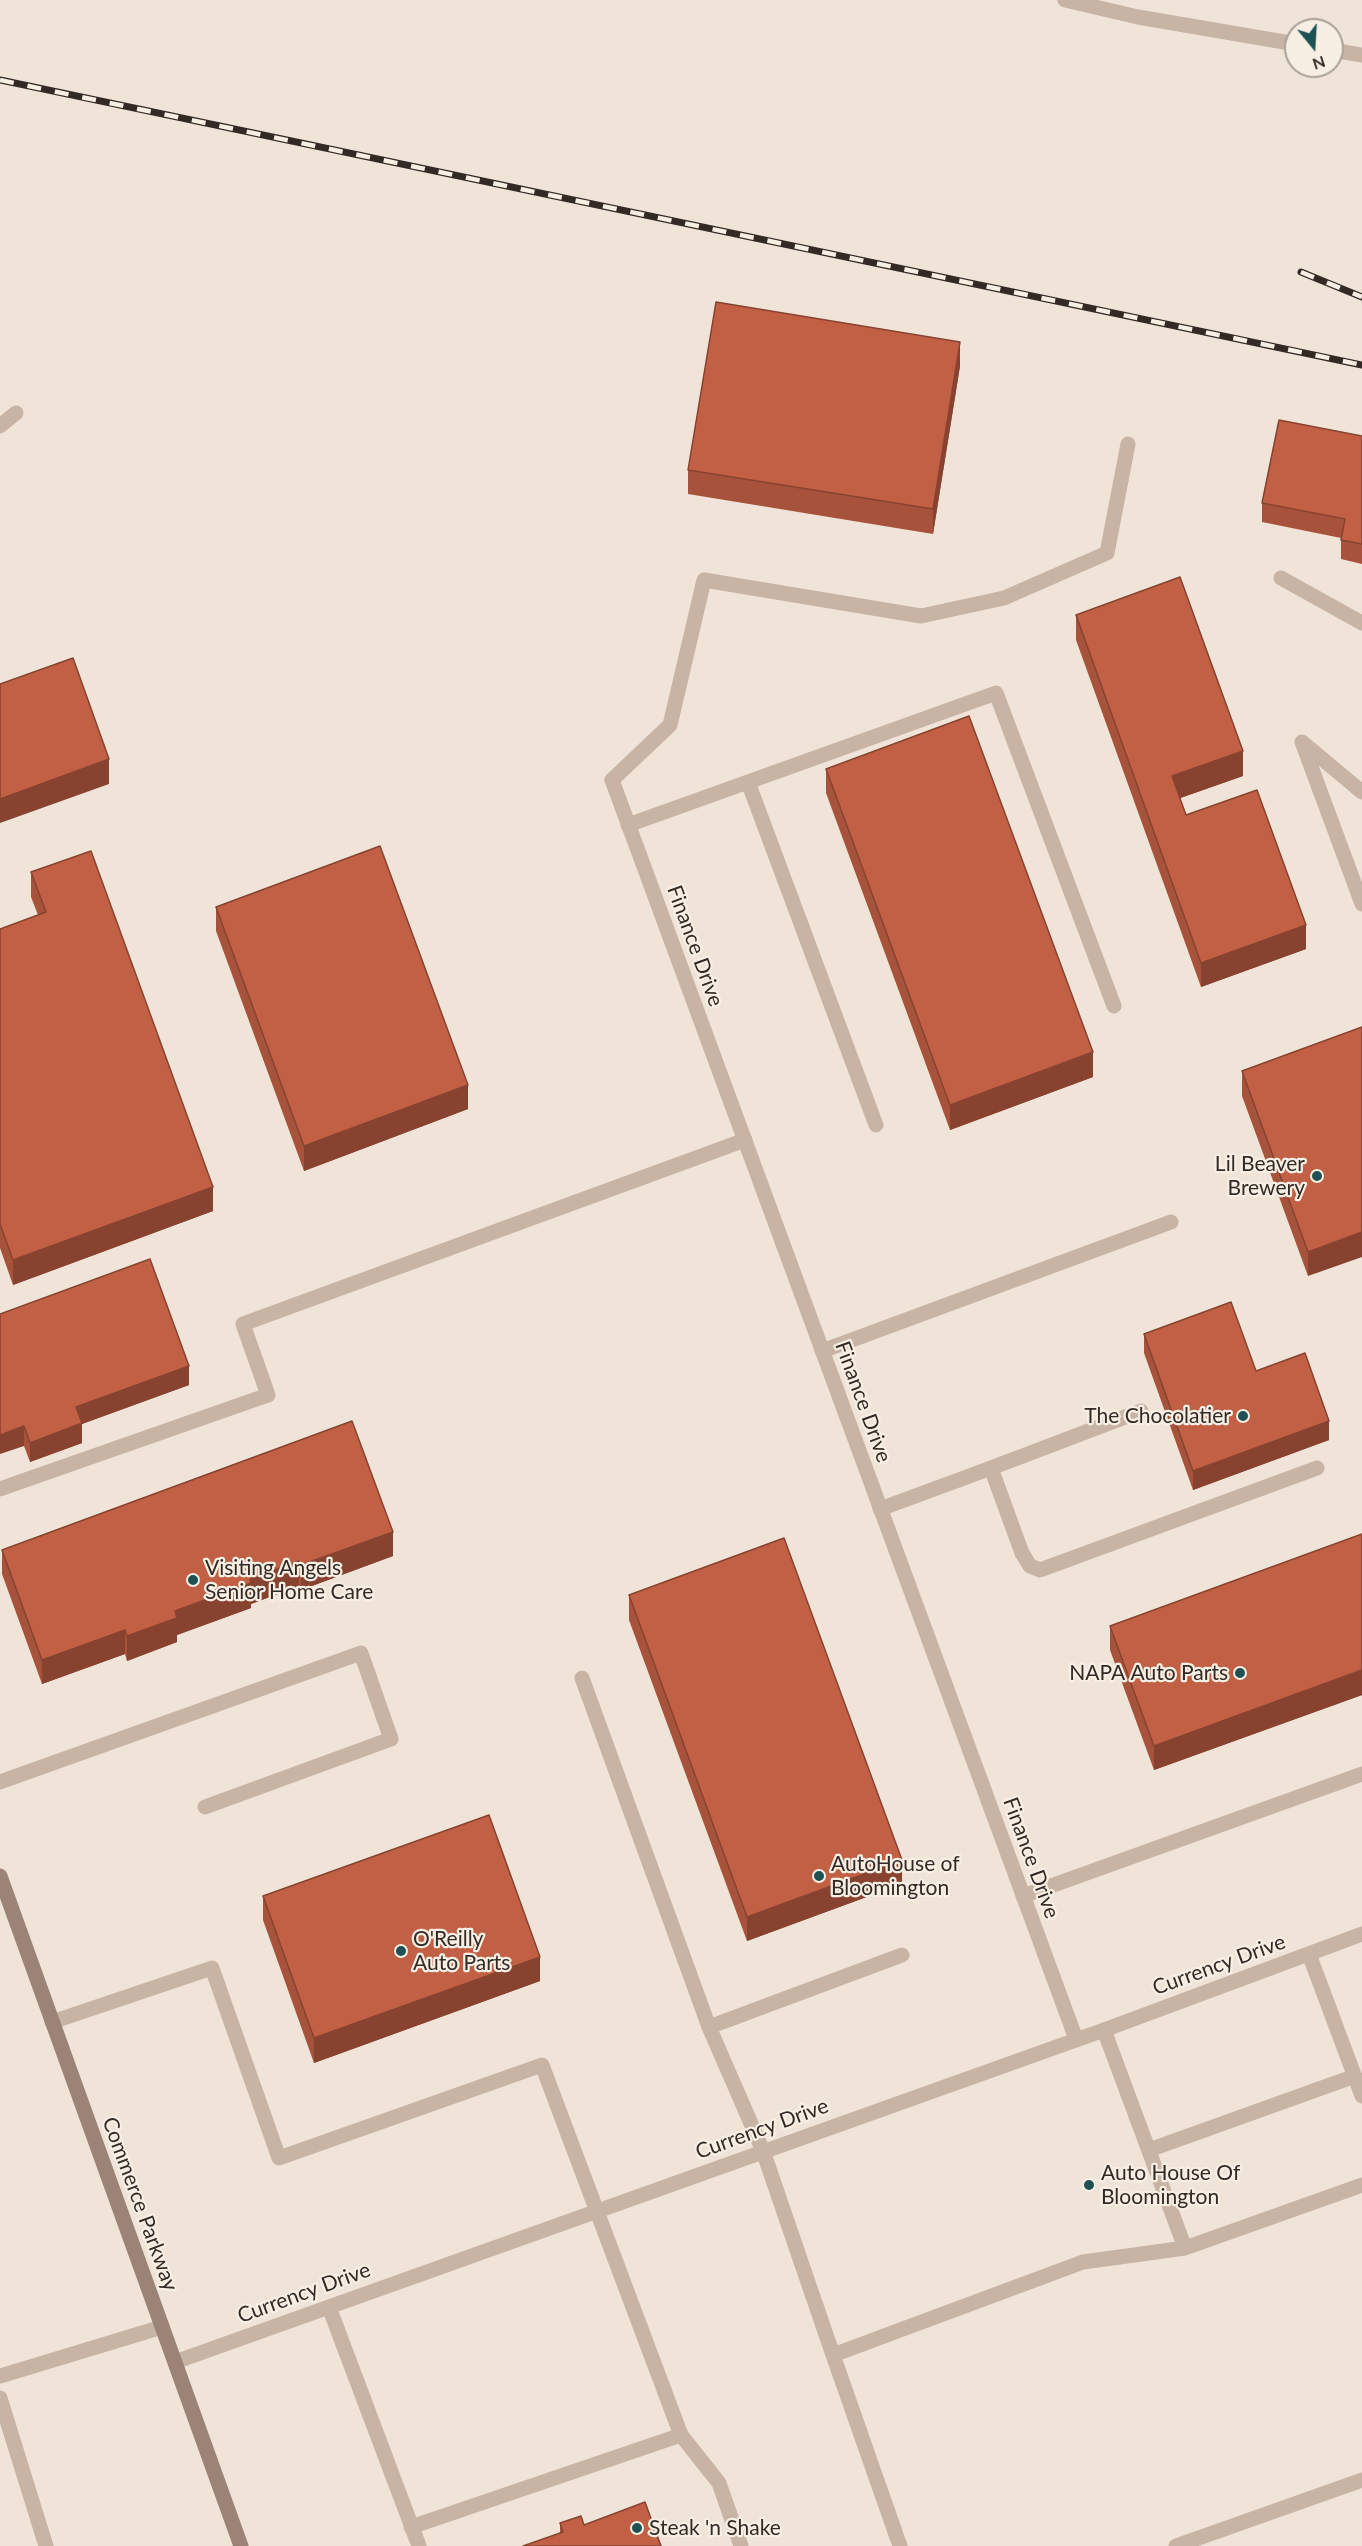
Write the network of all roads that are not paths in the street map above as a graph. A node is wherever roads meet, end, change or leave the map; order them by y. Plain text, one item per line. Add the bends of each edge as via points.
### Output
1 (1065, 0) edge
2 (1284, 42) edge
3 (1344, 52) edge
4 (1362, 55) edge
5 (16, 413) dead end
6 (0, 426) edge
7 (1128, 444) dead end
8 (1281, 578) dead end
9 (1362, 623) edge
10 (748, 782) junction
11 (1362, 792) edge
12 (628, 825) junction
13 (1362, 903) edge
14 (1114, 1006) dead end
15 (876, 1125) dead end
16 (745, 1140) junction
17 (1172, 1222) dead end
18 (822, 1351) junction
19 (1141, 1411) dead end
20 (991, 1468) junction
21 (1317, 1468) dead end
22 (0, 1489) edge
23 (880, 1509) junction
24 (582, 1678) dead end
25 (1362, 1774) edge
26 (0, 1782) edge
27 (205, 1807) dead end
28 (0, 1876) edge
29 (1023, 1896) junction
30 (5, 1903) edge
31 (1362, 1934) edge
32 (1309, 1954) junction
33 (902, 1955) dead end
34 (52, 2022) junction
35 (709, 2027) junction
36 (1104, 2030) junction
37 (1076, 2039) junction
38 (1354, 2076) junction
39 (1362, 2096) edge
40 (1149, 2150) junction
41 (762, 2151) junction
42 (1362, 2185) edge
43 (597, 2211) junction
44 (1185, 2248) junction
45 (329, 2307) junction
46 (162, 2327) junction
47 (834, 2355) junction
48 (175, 2362) junction
49 (0, 2376) edge
50 (0, 2398) edge
51 (681, 2435) junction
52 (1362, 2480) edge
53 (411, 2527) junction
54 (46, 2546) edge
55 (241, 2546) edge
56 (419, 2546) edge
57 (741, 2546) edge
58 (900, 2546) edge
59 (1176, 2546) edge

1 - 2 street
3 - 4 street
5 - 6 street
7 - 12 street, Finance Drive via 1107,553 1004,598 921,616 704,580 669,725 612,780
8 - 9 street
10 - 12 street
10 - 14 street via 996,693
10 - 15 street
11 - 13 street via 1302,742
12 - 16 street, Finance Drive
16 - 18 street, Finance Drive
16 - 22 street via 243,1323 268,1395
17 - 18 street
18 - 23 street, Finance Drive
19 - 20 street
20 - 21 street via 1022,1553 1029,1566 1040,1570
20 - 23 street
23 - 29 street, Finance Drive
24 - 35 street
25 - 29 street
26 - 27 street via 360,1653 392,1738
28 - 30 street, Commerce Parkway
29 - 37 street, Finance Drive
30 - 34 street, Commerce Parkway
31 - 32 street, Currency Drive
32 - 36 street, Currency Drive
32 - 38 street
33 - 35 street
34 - 43 street via 212,1968 279,2158 542,2065
34 - 46 street, Commerce Parkway
35 - 41 street
36 - 37 street, Currency Drive
36 - 40 street
37 - 41 street, Currency Drive
38 - 39 street
38 - 40 street
40 - 44 street
41 - 43 street, Currency Drive
41 - 47 street
42 - 44 street
43 - 45 street, Currency Drive
43 - 51 street
44 - 47 street via 1083,2262
45 - 48 street, Currency Drive
45 - 53 street
46 - 48 street, Commerce Parkway
46 - 49 street
47 - 58 street
48 - 55 street, Commerce Parkway
50 - 54 street
51 - 53 street
51 - 57 street via 719,2483
52 - 59 street
53 - 56 street

